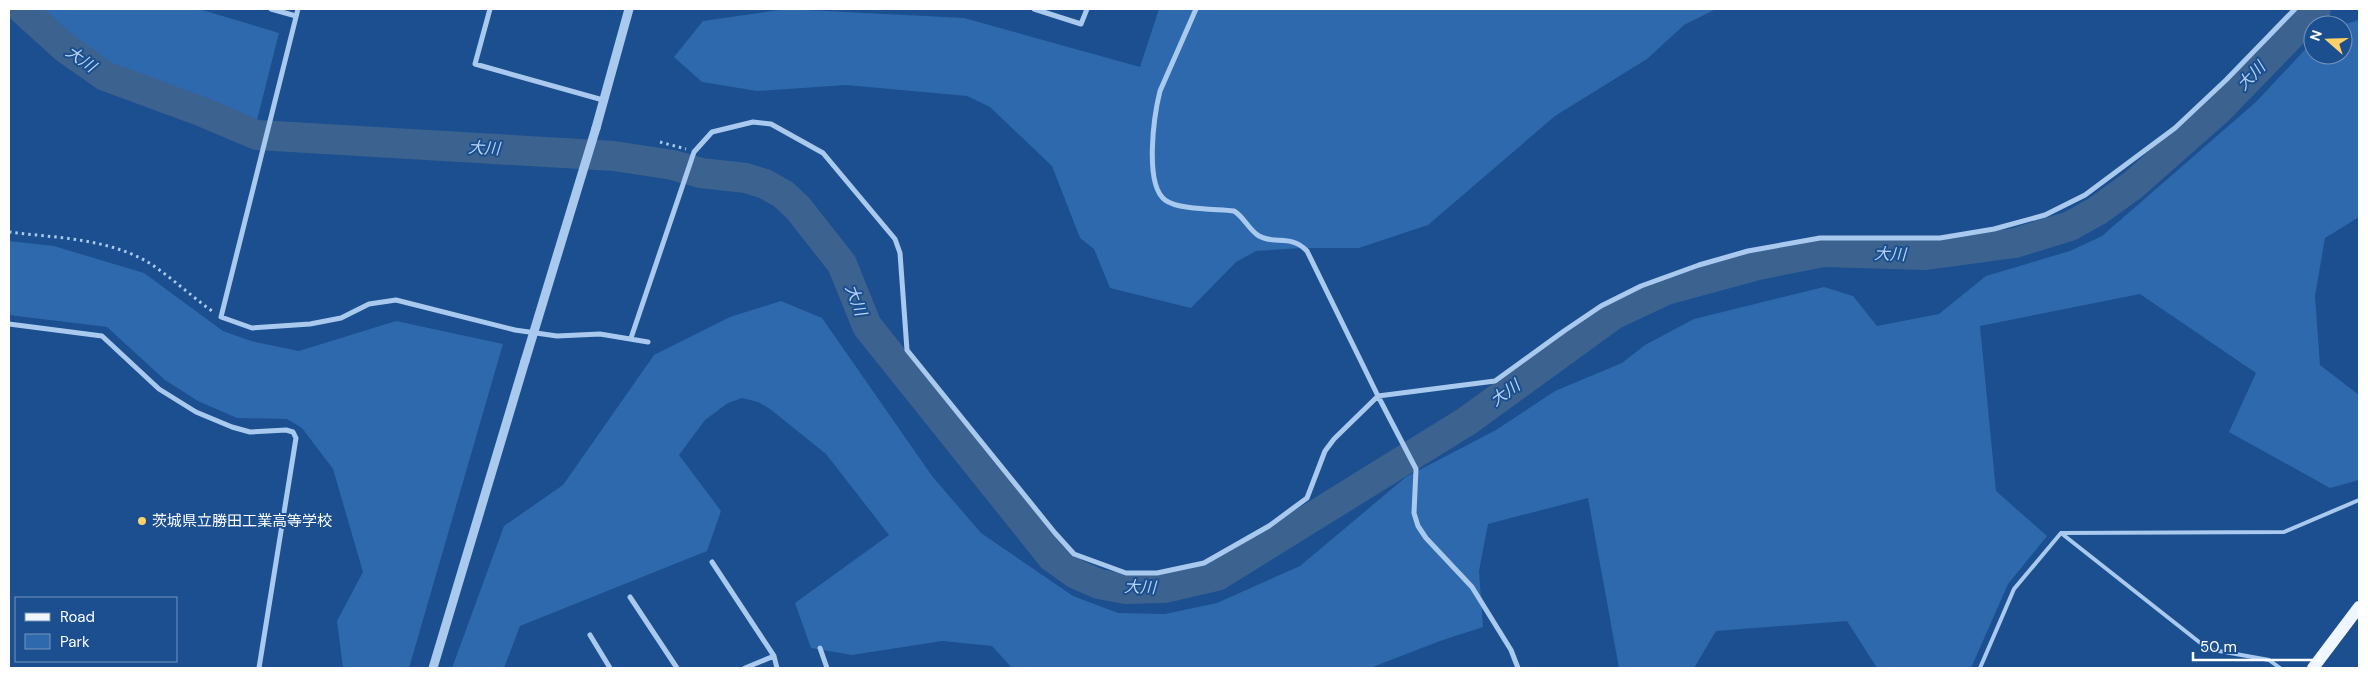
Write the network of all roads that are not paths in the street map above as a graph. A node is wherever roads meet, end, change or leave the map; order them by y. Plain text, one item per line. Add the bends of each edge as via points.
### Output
1 (271, 9) edge
2 (298, 9) edge
3 (490, 9) edge
4 (629, 9) edge
5 (1034, 9) edge
6 (1087, 9) edge
7 (1196, 9) edge
8 (2295, 9) edge
9 (296, 16) junction
10 (603, 100) junction
11 (9, 324) edge
12 (631, 338) junction
13 (648, 342) dead end
14 (1378, 396) junction
15 (2359, 500) edge
16 (2061, 533) junction
17 (712, 562) dead end
18 (630, 597) dead end
19 (2359, 607) edge
20 (590, 635) dead end
21 (820, 648) dead end
22 (774, 656) junction
23 (259, 668) edge
24 (433, 668) edge
25 (610, 668) edge
26 (677, 668) edge
27 (745, 668) edge
28 (777, 668) edge
29 (827, 668) edge
30 (1518, 668) edge
31 (1980, 668) edge
32 (2280, 668) edge
33 (2312, 668) edge

1 - 9 street
2 - 9 street
3 - 10 street via 475,64
4 - 10 street
5 - 6 street via 1081,24
7 - 14 street via 1167,74 1157,106 1152,160 1160,193 1164,200 1178,205 1234,211 1258,235 1302,245
8 - 14 street via 2175,128 2085,195 2045,215 1940,238 1820,238 1748,251 1641,286 1586,316 1495,381
9 - 12 street via 221,317 252,328 310,324 340,318 369,304 396,300 523,331 557,336 600,334
10 - 24 street, bridge
11 - 23 street via 102,336 159,389 196,412 250,432 293,432 296,438
12 - 13 street
12 - 14 street via 694,152 712,132 752,122 771,124 823,153 895,239 900,254 907,350 1074,554 1126,573 1157,573 1204,563 1229,551 1307,498 1325,451
14 - 30 street via 1416,469 1414,513 1418,526 1472,587 1511,650
15 - 16 lane via 2284,532
16 - 31 lane via 2014,589
16 - 32 lane via 2208,649 2268,660
17 - 22 street
18 - 26 street
19 - 33 main road
20 - 25 street
21 - 29 street
22 - 27 street
22 - 28 street

